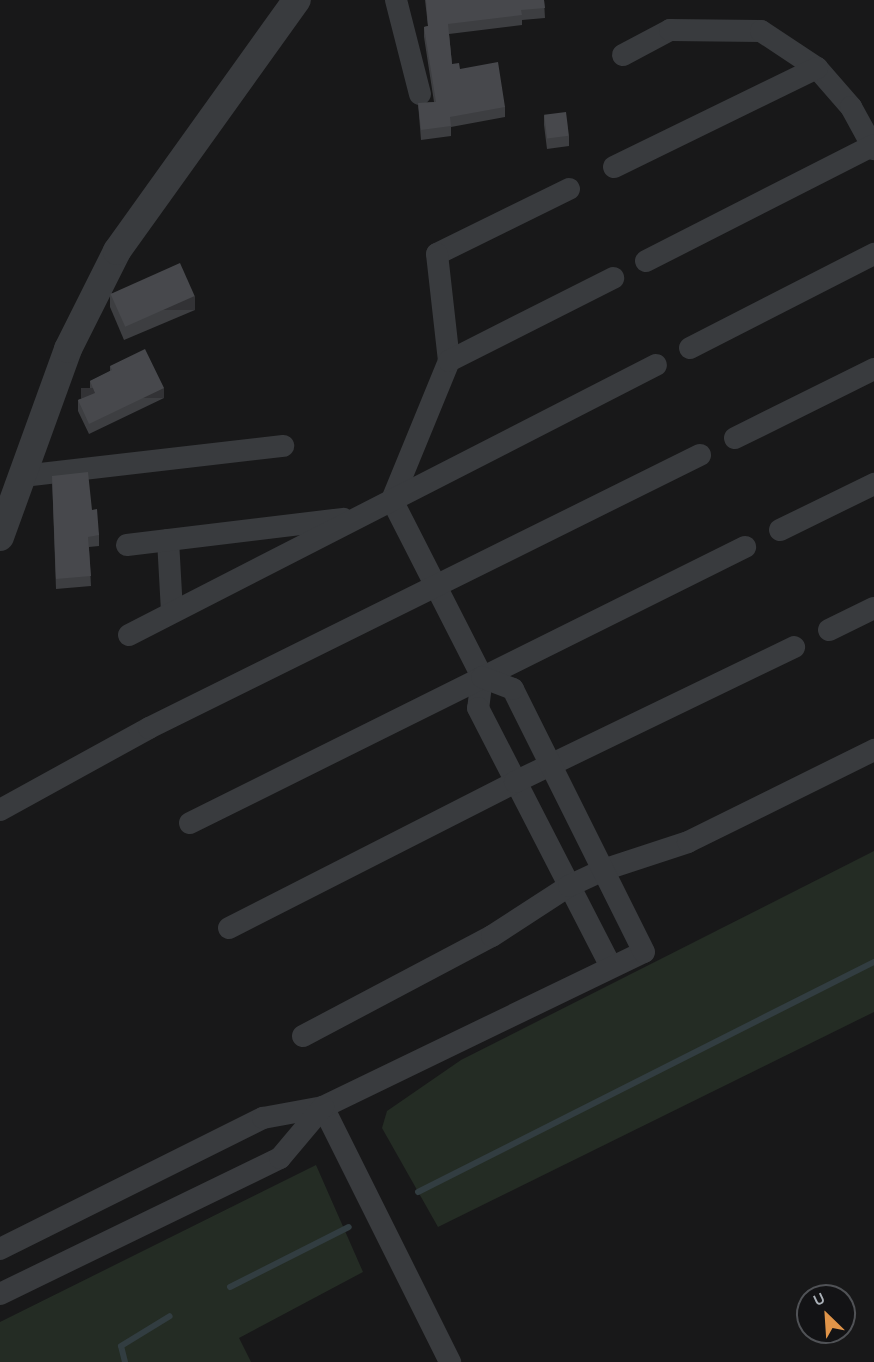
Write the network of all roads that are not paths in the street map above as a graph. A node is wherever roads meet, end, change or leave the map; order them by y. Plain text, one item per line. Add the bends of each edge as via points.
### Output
1 (297, 0) edge
2 (396, 0) edge
3 (623, 55) dead end
4 (817, 68) junction
5 (420, 94) dead end
6 (873, 147) edge
7 (614, 167) dead end
8 (569, 189) dead end
9 (874, 254) edge
10 (646, 261) dead end
11 (613, 278) dead end
12 (690, 348) dead end
13 (449, 360) junction
14 (656, 365) dead end
15 (874, 369) edge
16 (735, 438) dead end
17 (283, 446) dead end
18 (700, 455) dead end
19 (23, 476) junction
20 (874, 484) edge
21 (392, 500) junction
22 (359, 517) junction
23 (780, 530) dead end
24 (0, 537) edge
25 (168, 540) junction
26 (127, 545) dead end
27 (746, 547) dead end
28 (436, 585) junction
29 (874, 608) edge
30 (172, 612) junction
31 (829, 630) dead end
32 (129, 635) dead end
33 (794, 647) dead end
34 (482, 676) junction
35 (874, 750) edge
36 (551, 765) junction
37 (515, 782) junction
38 (0, 810) edge
39 (190, 823) dead end
40 (603, 870) junction
41 (569, 886) junction
42 (230, 928) dead end
43 (611, 967) junction
44 (303, 1036) dead end
45 (323, 1107) junction
46 (0, 1249) edge
47 (0, 1294) edge
48 (450, 1362) edge

1 - 19 street via 117,251 68,349
2 - 5 street
3 - 4 street via 670,30 761,31
4 - 6 street via 851,107
4 - 7 street
6 - 10 street
8 - 13 street via 437,254
9 - 12 street
11 - 13 street
13 - 21 street
14 - 21 street
15 - 16 street
17 - 19 street
18 - 28 street
19 - 24 street
20 - 23 street
21 - 22 street
21 - 28 street
22 - 25 street
22 - 30 street
25 - 26 street
25 - 30 street
27 - 34 street
28 - 34 street
28 - 38 street via 148,728
29 - 31 street
30 - 32 street
33 - 36 street
34 - 36 street via 513,689
34 - 37 street via 477,708
34 - 39 street
35 - 40 street via 688,842
36 - 37 street
36 - 40 street
37 - 41 street
37 - 42 street
40 - 41 street
40 - 43 street via 644,952
41 - 43 street
41 - 44 street via 492,936
43 - 45 street
45 - 46 street via 263,1118
45 - 47 street via 280,1158
45 - 48 street

